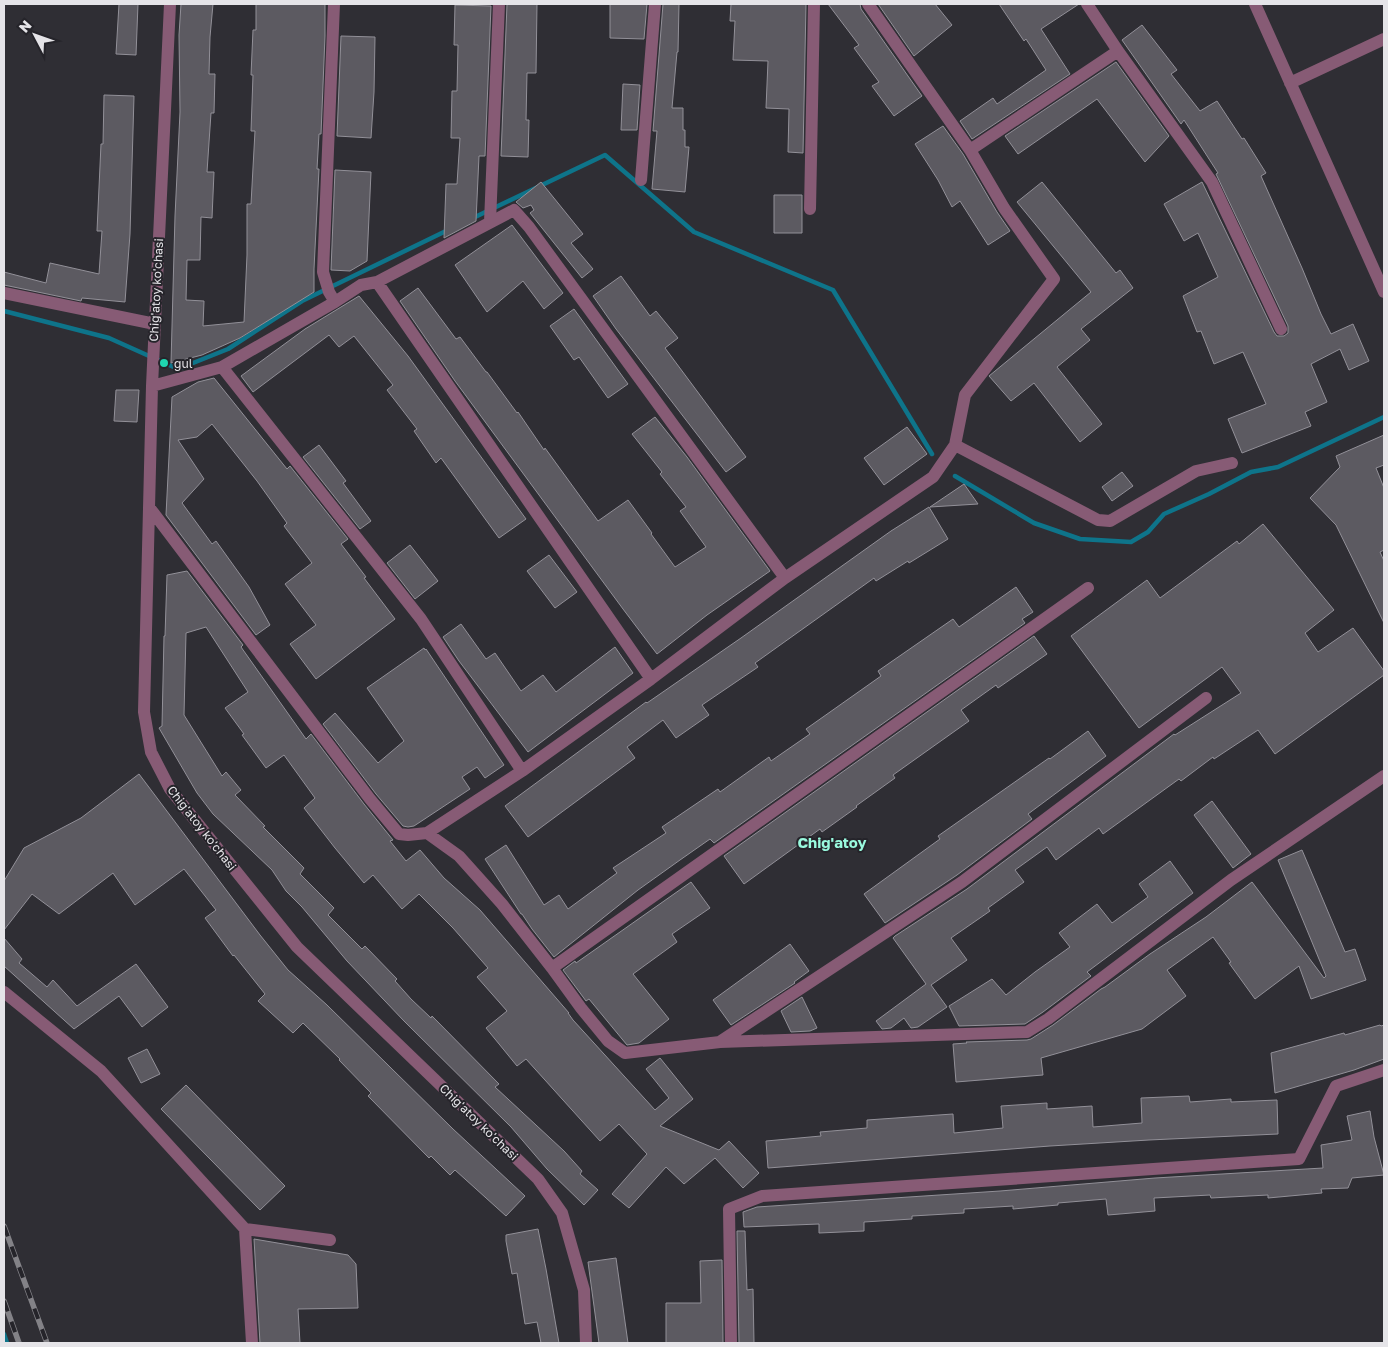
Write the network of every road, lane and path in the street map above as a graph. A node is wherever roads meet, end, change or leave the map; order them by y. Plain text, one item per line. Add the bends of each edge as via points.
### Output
1 (170, 4) edge
2 (334, 4) edge
3 (499, 4) edge
4 (654, 4) edge
5 (814, 4) edge
6 (868, 4) edge
7 (1087, 4) edge
8 (1255, 4) edge
9 (1384, 39) edge
10 (1118, 51) junction
11 (1290, 83) junction
12 (970, 150) junction
13 (641, 180) dead end
14 (810, 209) dead end
15 (490, 222) junction
16 (377, 282) junction
17 (1384, 292) edge
18 (4, 293) edge
19 (332, 297) junction
20 (155, 324) junction
21 (1281, 329) dead end
22 (222, 366) junction
23 (152, 386) junction
24 (955, 445) junction
25 (1232, 462) dead end
26 (149, 507) junction
27 (785, 578) junction
28 (1088, 588) dead end
29 (651, 679) junction
30 (1206, 698) dead end
31 (522, 771) junction
32 (1384, 776) edge
33 (427, 833) junction
34 (552, 968) junction
35 (4, 992) edge
36 (720, 1042) junction
37 (1384, 1070) edge
38 (245, 1229) junction
39 (330, 1240) dead end
40 (252, 1343) edge
41 (586, 1343) edge
42 (731, 1343) edge

1 - 20 street, Chig'atoy ko'chasi
2 - 19 street via 323,272
3 - 15 street
4 - 13 street
5 - 14 street
6 - 12 street
7 - 10 street
8 - 11 street
9 - 11 street
10 - 12 street
10 - 21 street via 1212,182
11 - 17 street
12 - 24 street via 1004,208 1054,279 965,395
15 - 16 street
15 - 27 street via 514,210 529,227
16 - 19 street
16 - 29 street
18 - 20 street
19 - 22 street
20 - 23 street, Chig'atoy ko'chasi
22 - 23 street
22 - 31 street via 421,619
23 - 26 street, Chig'atoy ko'chasi
24 - 25 street via 1098,520 1110,521 1196,471
24 - 27 street via 933,477
26 - 33 street via 370,799 400,834
26 - 41 street, Chig'atoy ko'chasi via 144,712 150,752 176,796 297,947 538,1179 562,1213 584,1290
27 - 29 street
28 - 34 street
29 - 31 street
30 - 36 street via 962,882
31 - 33 street
32 - 36 street via 1231,880 1027,1032
33 - 34 street via 459,856
34 - 36 street via 608,1041 625,1053
35 - 38 street via 101,1071
37 - 42 street via 1336,1086 1299,1159 762,1196 728,1209
38 - 39 street
38 - 40 street

